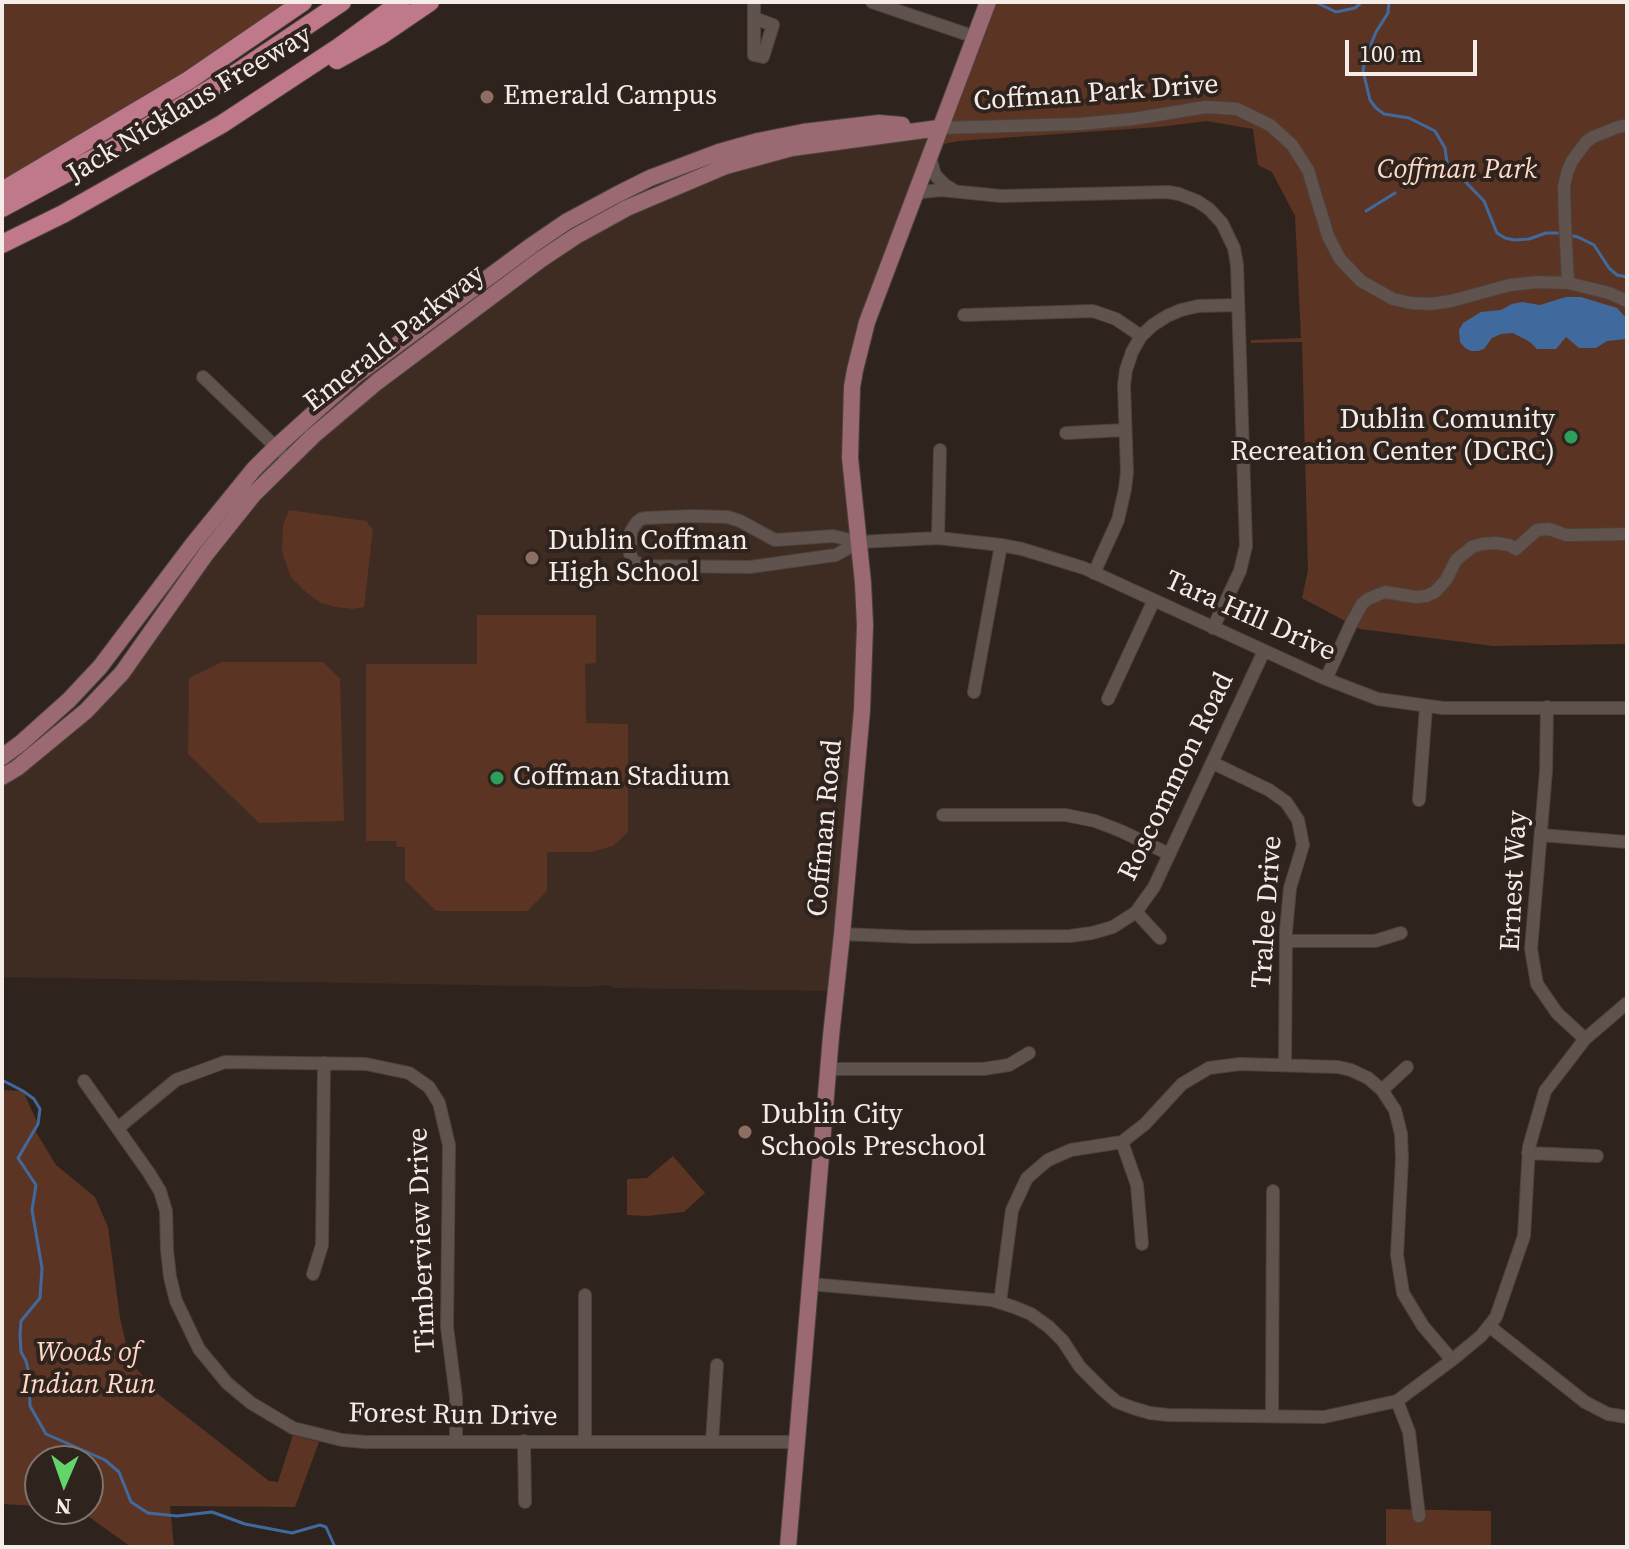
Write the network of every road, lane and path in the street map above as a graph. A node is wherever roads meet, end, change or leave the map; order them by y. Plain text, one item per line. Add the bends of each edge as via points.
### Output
1 (303, 2) edge
2 (342, 2) edge
3 (401, 2) edge
4 (430, 2) edge
5 (754, 2) edge
6 (872, 2) edge
7 (988, 2) edge
8 (754, 18) dead end
9 (975, 37) junction
10 (222, 124) junction
11 (1627, 125) edge
12 (939, 128) junction
13 (930, 154) junction
14 (2, 191) edge
15 (959, 192) junction
16 (914, 197) junction
17 (2, 208) edge
18 (2, 244) edge
19 (1568, 283) junction
20 (1627, 301) edge
21 (1238, 305) junction
22 (964, 315) dead end
23 (1141, 336) junction
24 (203, 377) dead end
25 (1125, 430) junction
26 (1066, 433) dead end
27 (276, 447) junction
28 (940, 450) dead end
29 (289, 460) junction
30 (1627, 534) edge
31 (938, 538) junction
32 (775, 540) junction
33 (859, 542) junction
34 (1001, 545) junction
35 (772, 564) junction
36 (1094, 573) junction
37 (1154, 600) junction
38 (1213, 628) junction
39 (1264, 651) junction
40 (1326, 679) junction
41 (974, 692) dead end
42 (1108, 699) dead end
43 (1426, 707) junction
44 (1547, 707) junction
45 (1627, 708) edge
46 (2, 757) edge
47 (1213, 763) junction
48 (2, 777) edge
49 (1419, 800) dead end
50 (943, 815) dead end
51 (1541, 835) junction
52 (1627, 842) edge
53 (1169, 854) junction
54 (1136, 912) junction
55 (1401, 933) dead end
56 (842, 934) junction
57 (1160, 938) dead end
58 (1286, 941) junction
59 (1627, 1003) edge
60 (1585, 1039) junction
61 (1029, 1053) dead end
62 (324, 1063) junction
63 (1285, 1064) junction
64 (1407, 1067) dead end
65 (828, 1069) junction
66 (84, 1081) dead end
67 (1382, 1090) junction
68 (118, 1128) junction
69 (1122, 1142) junction
70 (1528, 1153) junction
71 (1597, 1156) dead end
72 (1273, 1191) dead end
73 (1142, 1244) dead end
74 (313, 1274) dead end
75 (810, 1284) junction
76 (585, 1295) dead end
77 (1000, 1302) junction
78 (1489, 1326) junction
79 (1452, 1360) junction
80 (717, 1365) dead end
81 (1397, 1401) junction
82 (1272, 1416) junction
83 (1627, 1417) edge
84 (524, 1441) junction
85 (456, 1442) junction
86 (585, 1442) junction
87 (712, 1442) junction
88 (797, 1442) junction
89 (525, 1502) dead end
90 (1419, 1516) dead end
91 (788, 1547) edge

1 - 14 highway via 189,80
2 - 17 highway, Jack Nicklaus Freeway via 113,148
3 - 10 highway, Jack Nicklaus Freeway
4 - 10 highway via 380,36
5 - 8 street
6 - 9 street
7 - 9 main road
9 - 12 main road
10 - 18 highway, Jack Nicklaus Freeway
11 - 19 street via 1586,142 1567,173
12 - 13 main road, Coffman Road
12 - 19 street, Coffman Park Drive via 1079,124 1206,107 1237,109 1270,125 1292,145 1308,170 1334,250 1361,281 1385,295 1431,304 1510,285
12 - 27 main road, Emerald Parkway via 879,123 803,132 719,152 650,178 531,246 356,375
12 - 29 main road, Emerald Parkway via 759,156 627,208 576,236 482,303 377,382
13 - 15 street via 940,181
13 - 16 main road, Coffman Road
15 - 16 street via 931,190
15 - 21 street via 1001,196 1154,191 1197,201 1230,236
16 - 33 main road, Coffman Road via 867,322 855,370 850,458
19 - 20 street, Coffman Park Drive
21 - 23 street via 1181,310
21 - 38 street via 1246,546
22 - 23 street via 1093,311
23 - 25 street via 1126,370
24 - 27 street
25 - 26 street
25 - 36 street via 1123,504
27 - 29 street
27 - 46 main road, Emerald Parkway via 193,544 100,667
28 - 31 street
29 - 48 main road, Emerald Parkway via 216,542 122,673 86,711
30 - 40 street via 1537,530 1516,549 1482,544 1463,553 1446,580 1426,596 1376,594 1362,604
31 - 33 street, Tara Hill Drive
31 - 34 street, Tara Hill Drive
32 - 33 street via 833,536
32 - 35 street
32 - 35 street via 721,516 645,518 631,531 631,558 641,565
33 - 35 street via 836,555
33 - 56 main road, Coffman Road via 865,659
34 - 36 street, Tara Hill Drive
34 - 41 street
36 - 37 street, Tara Hill Drive
37 - 38 street, Tara Hill Drive
37 - 42 street
38 - 39 street, Tara Hill Drive
39 - 40 street, Tara Hill Drive
39 - 47 street, Roscommon Road
40 - 43 street, Tara Hill Drive via 1378,699
43 - 44 street, Tara Hill Drive
43 - 49 street
44 - 45 street, Tara Hill Drive
44 - 51 street, Ernest Way
47 - 53 street, Roscommon Road
47 - 58 street, Tralee Drive via 1269,790 1298,820 1303,845 1290,888
50 - 53 street via 1066,815 1095,821
51 - 52 street
51 - 60 street, Ernest Way via 1531,949 1537,984
53 - 54 street, Roscommon Road
54 - 56 street, Roscommon Road via 1113,927 1070,936
54 - 57 street
55 - 58 street via 1375,941
56 - 65 main road, Coffman Road
58 - 63 street, Tralee Drive
59 - 60 street
60 - 70 street via 1545,1091
61 - 65 street via 1009,1065 983,1069
62 - 68 street, Timberview Drive via 225,1062 176,1080
62 - 74 street via 322,1245
62 - 85 street, Timberview Drive via 409,1073 429,1087 439,1103 449,1145 447,1327
63 - 67 street via 1351,1070
63 - 69 street via 1209,1068 1182,1084
64 - 67 street
65 - 75 main road, Coffman Road
66 - 68 street, Forest Run Drive
67 - 79 street via 1395,1110 1401,1134 1397,1255 1403,1293
68 - 85 street, Forest Run Drive via 160,1191 176,1301 199,1349 227,1383 293,1428 319,1436
69 - 73 street via 1137,1185
69 - 77 street via 1071,1150 1027,1178 1012,1210
70 - 71 street
70 - 78 street via 1524,1236
72 - 82 street
75 - 77 street
75 - 88 main road, Coffman Road
76 - 86 street
77 - 82 street via 1041,1320 1117,1402 1168,1415
78 - 79 street
78 - 83 street via 1585,1402
79 - 81 street
80 - 87 street
81 - 82 street via 1324,1417
81 - 90 street via 1409,1432
84 - 85 street, Forest Run Drive
84 - 86 street, Forest Run Drive
84 - 89 street
86 - 87 street, Forest Run Drive
87 - 88 street, Forest Run Drive
88 - 91 main road, Coffman Road

